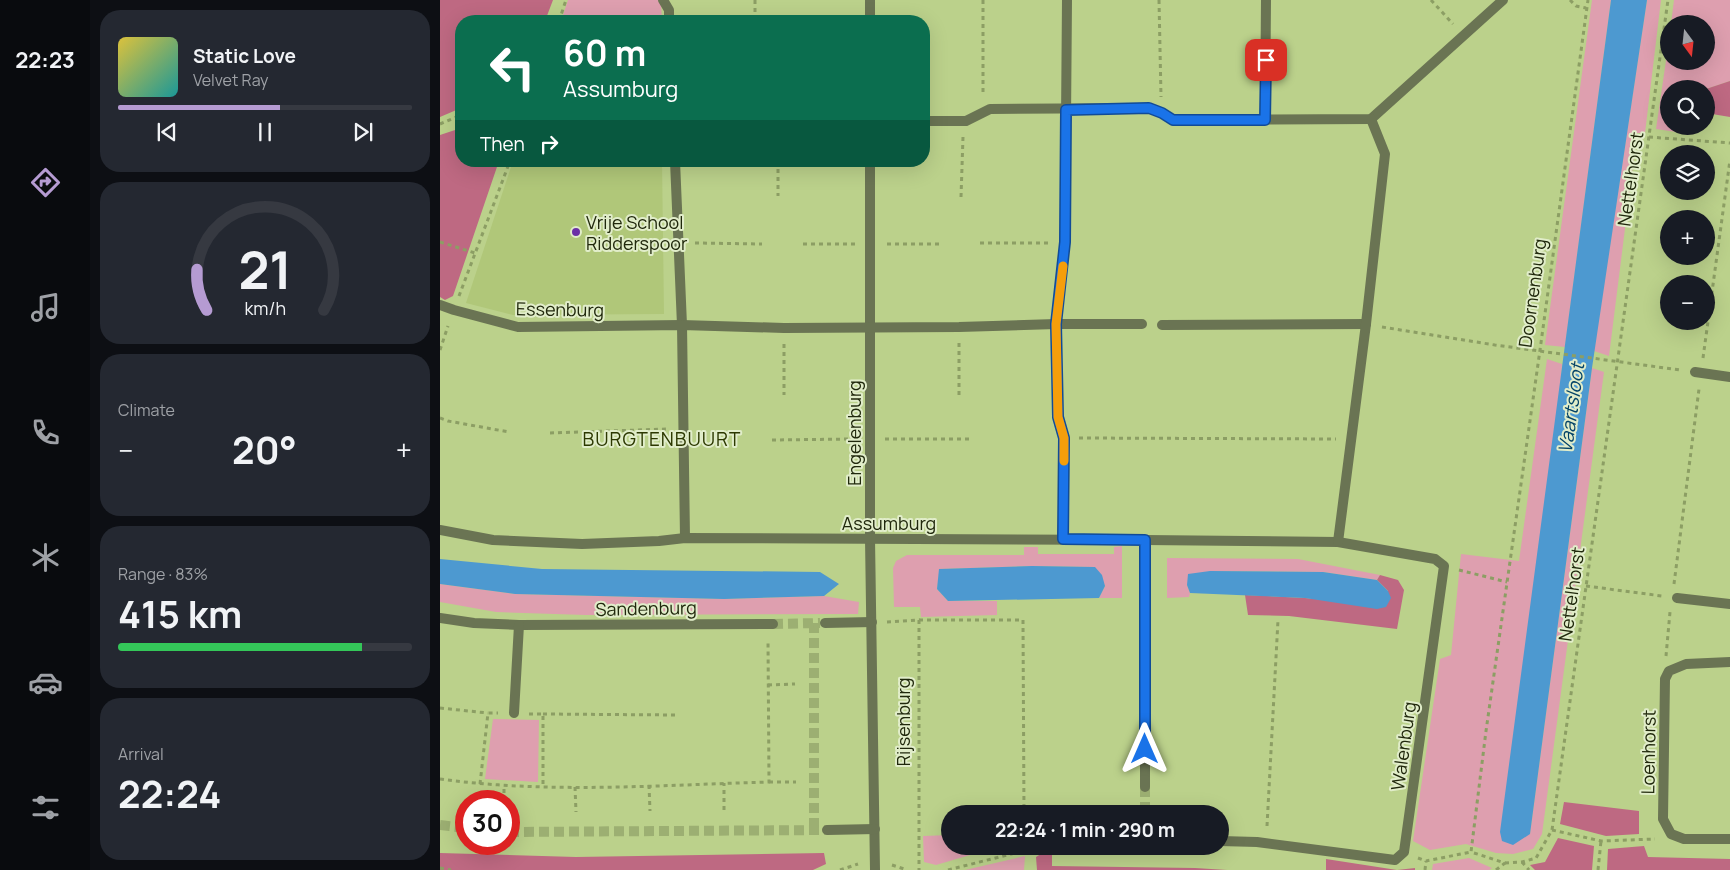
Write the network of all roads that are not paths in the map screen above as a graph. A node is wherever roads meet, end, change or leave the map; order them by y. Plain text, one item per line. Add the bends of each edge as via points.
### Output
1 (663, 0) edge
2 (870, 0) edge
3 (1068, 0) edge
4 (1266, 0) edge
5 (1503, 0) edge
6 (669, 15) edge
7 (870, 15) edge
8 (1066, 110) junction
9 (1371, 119) junction
10 (1265, 120) junction
11 (930, 121) edge
12 (675, 167) edge
13 (870, 167) edge
14 (440, 305) edge
15 (1056, 324) junction
16 (1142, 324) dead end
17 (1366, 324) junction
18 (682, 325) junction
19 (1162, 325) dead end
20 (870, 327) junction
21 (1698, 373) road end
22 (1730, 377) edge
23 (440, 530) edge
24 (685, 538) junction
25 (870, 539) junction
26 (1063, 539) junction
27 (1145, 540) junction
28 (1338, 542) junction
29 (1674, 598) road end
30 (1730, 604) edge
31 (440, 618) edge
32 (872, 622) junction
33 (825, 623) tunnel mouth
34 (773, 624) tunnel mouth
35 (519, 625) junction
36 (1730, 662) edge
37 (514, 714) dead end
38 (1145, 787) tunnel mouth
39 (875, 829) junction
40 (828, 830) tunnel mouth
41 (1730, 839) edge
42 (1229, 841) edge
43 (875, 870) edge

1 - 6 street
2 - 7 street
3 - 8 street
4 - 10 street
5 - 9 street
8 - 10 street via 1149,108 1173,120
8 - 11 street via 990,109 964,121
8 - 15 street via 1065,242
9 - 10 street
9 - 17 street via 1385,154
12 - 18 street
13 - 20 street, Engelenburg
14 - 18 street, Essenburg via 518,327
15 - 16 street
15 - 20 street
15 - 26 street via 1058,417 1064,438
17 - 19 street
17 - 28 street
18 - 20 street
18 - 24 street
20 - 25 street, Engelenburg
21 - 22 street
23 - 24 street, Assumburg via 493,540 582,544
24 - 25 street, Assumburg
25 - 26 street, Assumburg
25 - 32 street, Rijsenburg
26 - 27 street, Assumburg
27 - 28 street, Assumburg
27 - 38 street
28 - 42 street, Walenburg via 1435,559 1444,566 1404,852 1395,860 1266,843
29 - 30 street
31 - 35 street, Sandenburg
32 - 33 street
32 - 39 street, Rijsenburg
34 - 35 street, Sandenburg
35 - 37 street
36 - 41 street, Loenhorst via 1686,664 1669,671 1665,679 1663,819 1671,834 1684,839
39 - 40 street
39 - 43 street, Rijsenburg

